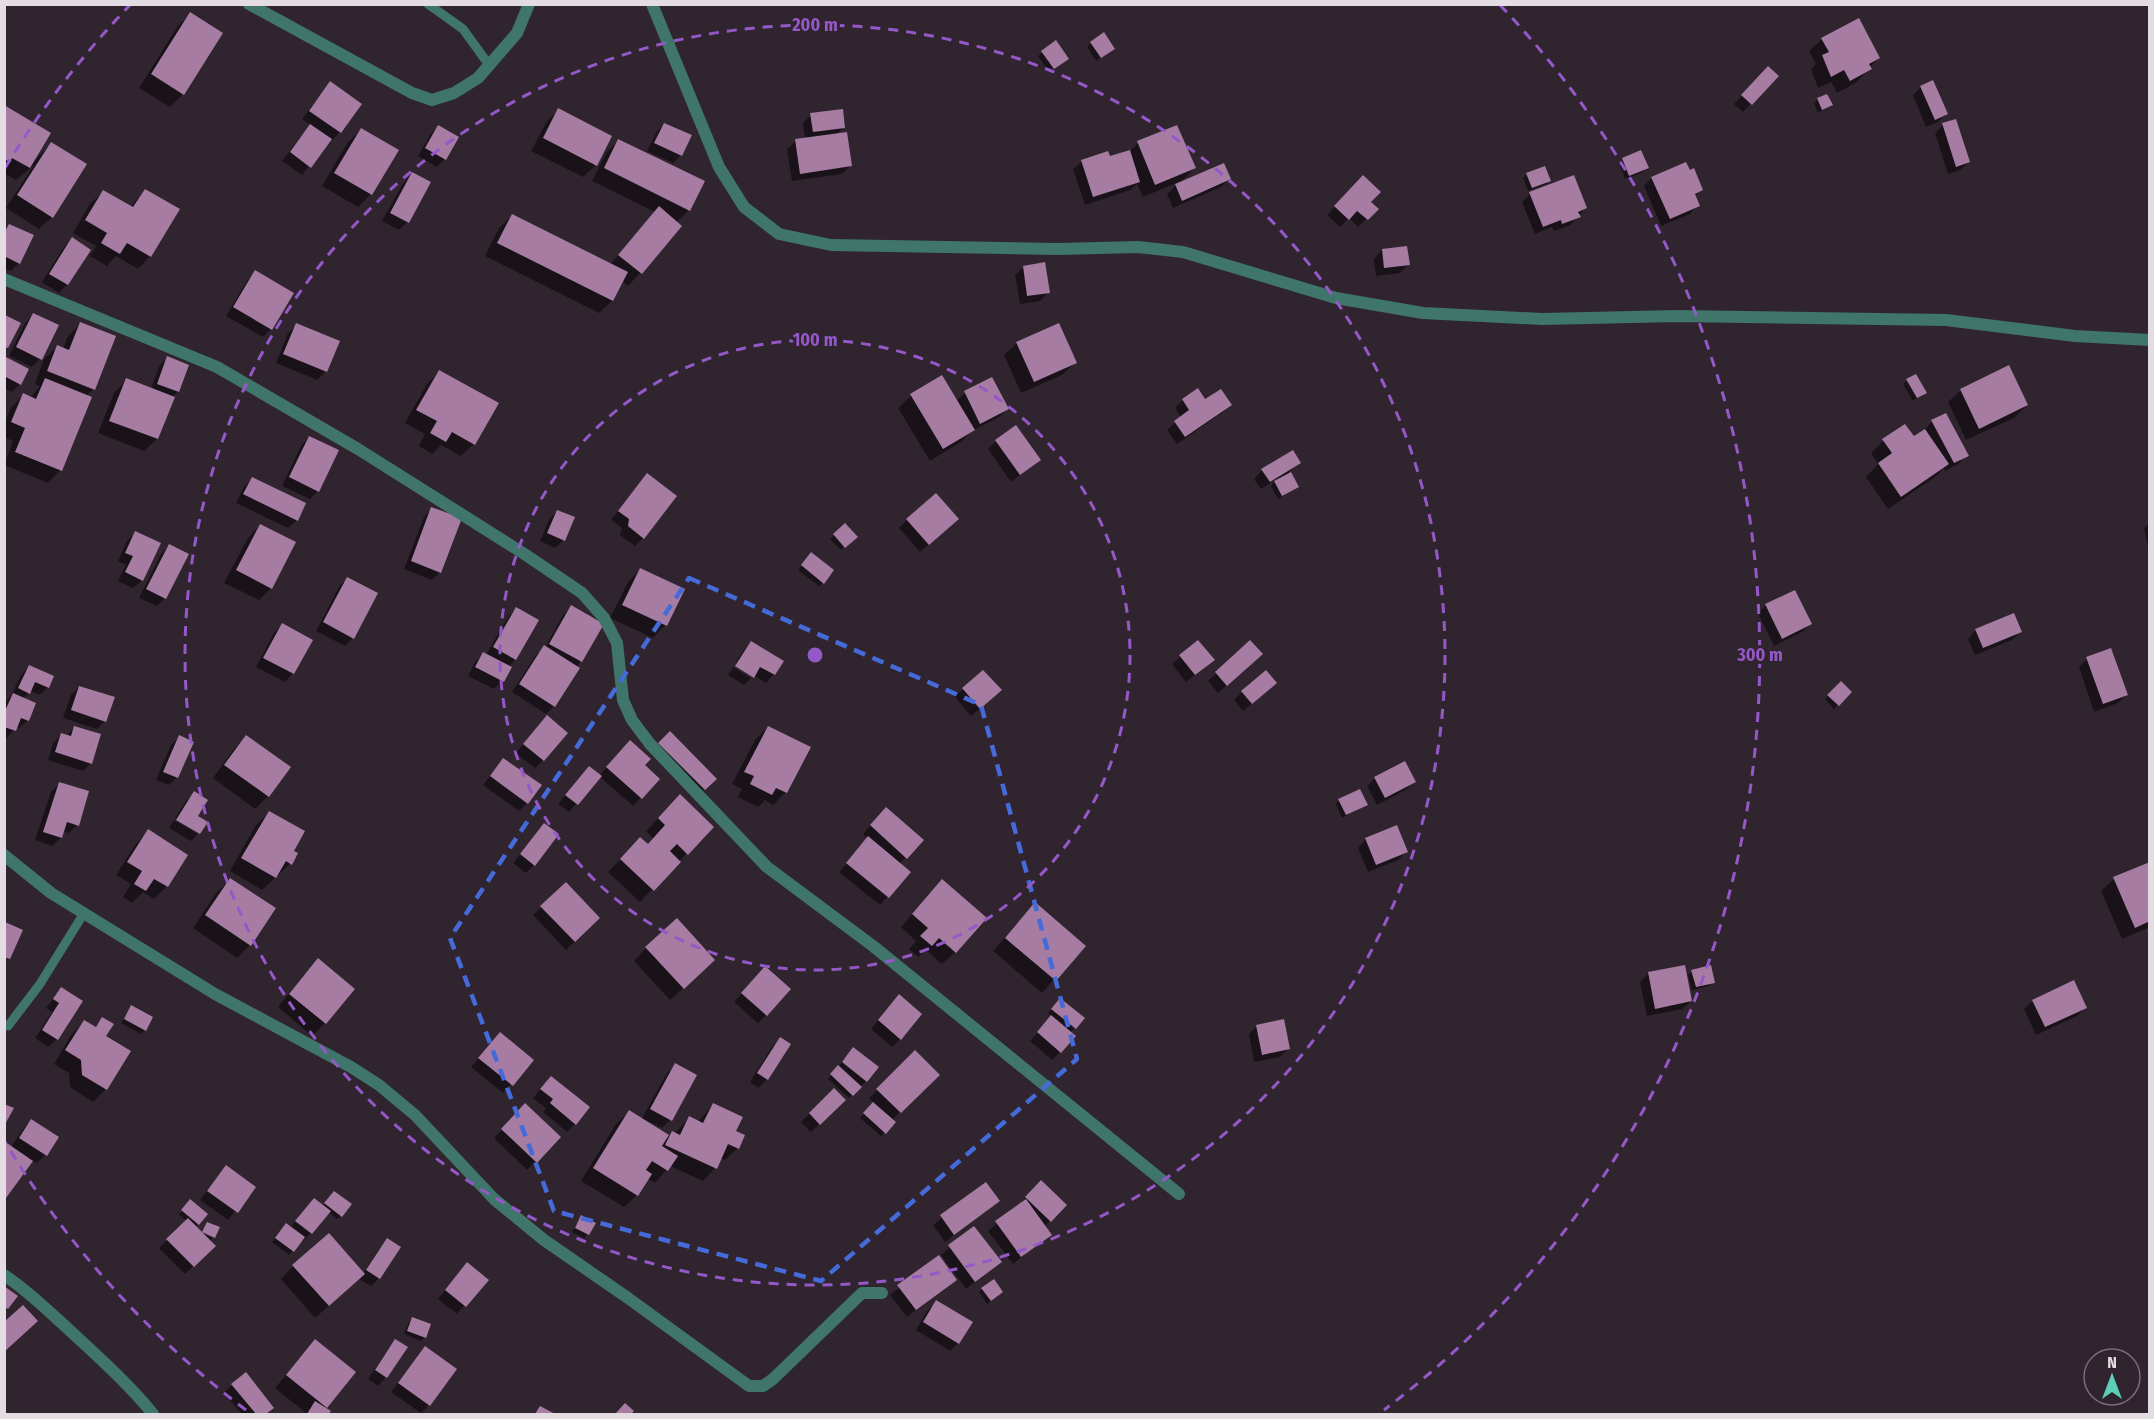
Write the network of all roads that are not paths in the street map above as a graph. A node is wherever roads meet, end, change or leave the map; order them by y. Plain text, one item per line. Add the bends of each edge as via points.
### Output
1 (249, 4) edge
2 (428, 4) edge
3 (529, 4) edge
4 (652, 4) edge
5 (489, 65) junction
6 (4, 279) edge
7 (2150, 340) edge
8 (4, 855) edge
9 (84, 913) junction
10 (8, 1026) dead end
11 (1179, 1194) dead end
12 (4, 1275) edge
13 (882, 1293) dead end
14 (153, 1414) edge

1 - 5 street via 411,93 432,100 454,93 478,78
2 - 5 lane via 464,28
3 - 5 street via 518,33
4 - 7 street via 719,167 744,207 779,234 831,245 1138,247 1183,252 1336,298 1423,313 1542,319 1677,316 1946,320 2075,336
6 - 11 street via 217,367 358,449 582,593 604,618 617,643 623,700 632,720 767,867 873,946
8 - 9 street via 51,893
9 - 10 lane via 40,984
9 - 13 street via 215,994 379,1085 415,1115 494,1199 544,1240 749,1386 763,1386 773,1379 862,1293
12 - 14 street via 80,1340

